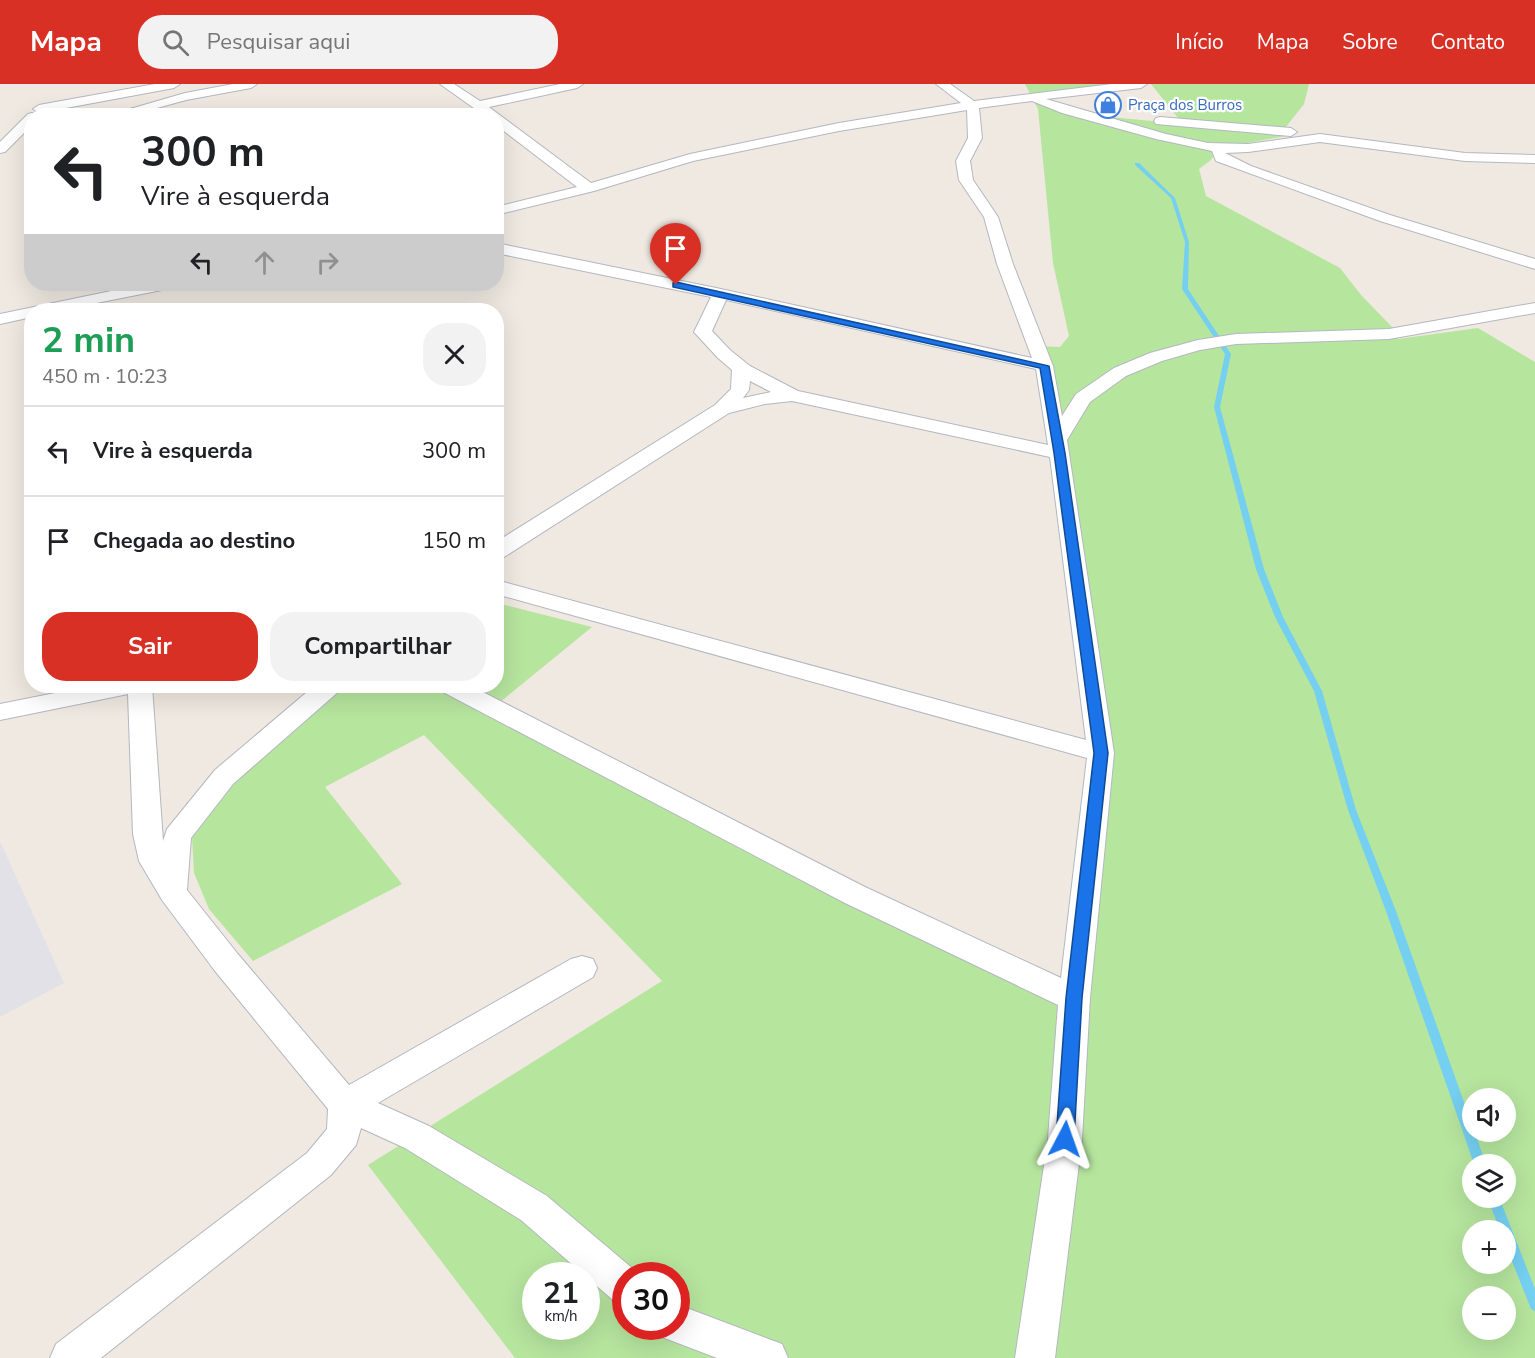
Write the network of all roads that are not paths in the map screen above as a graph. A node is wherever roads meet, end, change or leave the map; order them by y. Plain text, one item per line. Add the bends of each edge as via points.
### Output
1 (174, 84) edge
2 (251, 84) edge
3 (446, 84) edge
4 (577, 84) edge
5 (1141, 84) edge
6 (940, 85) edge
7 (1000, 88) dead end
8 (58, 91) dead end
9 (1033, 98) junction
10 (968, 102) junction
11 (480, 105) junction
12 (40, 108) edge
13 (62, 108) edge
14 (143, 108) edge
15 (484, 108) edge
16 (1079, 114) junction
17 (24, 123) edge
18 (504, 124) edge
19 (24, 134) edge
20 (1320, 138) junction
21 (6, 140) edge
22 (23, 146) dead end
23 (1219, 148) junction
24 (1535, 159) edge
25 (589, 188) junction
26 (504, 209) edge
27 (504, 250) edge
28 (1535, 264) edge
29 (133, 291) edge
30 (721, 294) junction
31 (73, 303) edge
32 (1535, 308) edge
33 (24, 314) edge
34 (0, 319) edge
35 (1044, 366) junction
36 (741, 370) junction
37 (792, 395) junction
38 (722, 409) junction
39 (1058, 446) junction
40 (504, 547) edge
41 (504, 589) edge
42 (93, 693) edge
43 (140, 693) edge
44 (321, 693) edge
45 (465, 693) edge
46 (0, 712) edge
47 (1101, 753) junction
48 (172, 892) junction
49 (582, 968) dead end
50 (1074, 998) junction
51 (345, 1104) junction
52 (612, 1275) edge
53 (690, 1328) edge
54 (70, 1358) edge
55 (768, 1358) edge
56 (1035, 1358) edge

1 - 13 street
2 - 14 street
3 - 11 street
4 - 11 street
5 - 9 street
6 - 10 street
7 - 10 street
8 - 12 street
9 - 10 street
9 - 16 street
10 - 25 street via 690,158
10 - 35 street via 975,120 975,138 963,161 966,180 992,217 1005,264
11 - 15 street
16 - 20 street via 1257,128
16 - 23 street
17 - 21 street
18 - 25 street
19 - 21 street
20 - 23 street via 1251,148
20 - 24 street via 1465,157
21 - 22 street
23 - 28 street via 1221,158 1256,173 1385,219
25 - 26 street
27 - 30 street
29 - 31 street
30 - 35 street
30 - 36 street via 703,332
32 - 39 street via 1389,334 1236,339 1156,357 1120,372 1083,398
33 - 34 street
35 - 39 street
36 - 37 street
36 - 38 street via 740,390
37 - 38 street
37 - 39 street
38 - 40 street
39 - 47 street
41 - 47 street
42 - 46 street
43 - 48 street via 147,834 153,861
44 - 48 street via 224,777 177,836
45 - 50 street via 855,895
47 - 50 street
48 - 51 street
49 - 51 street
50 - 56 street via 1065,1139
51 - 52 street via 417,1137 534,1208
51 - 54 street via 344,1134 319,1164
53 - 55 street

